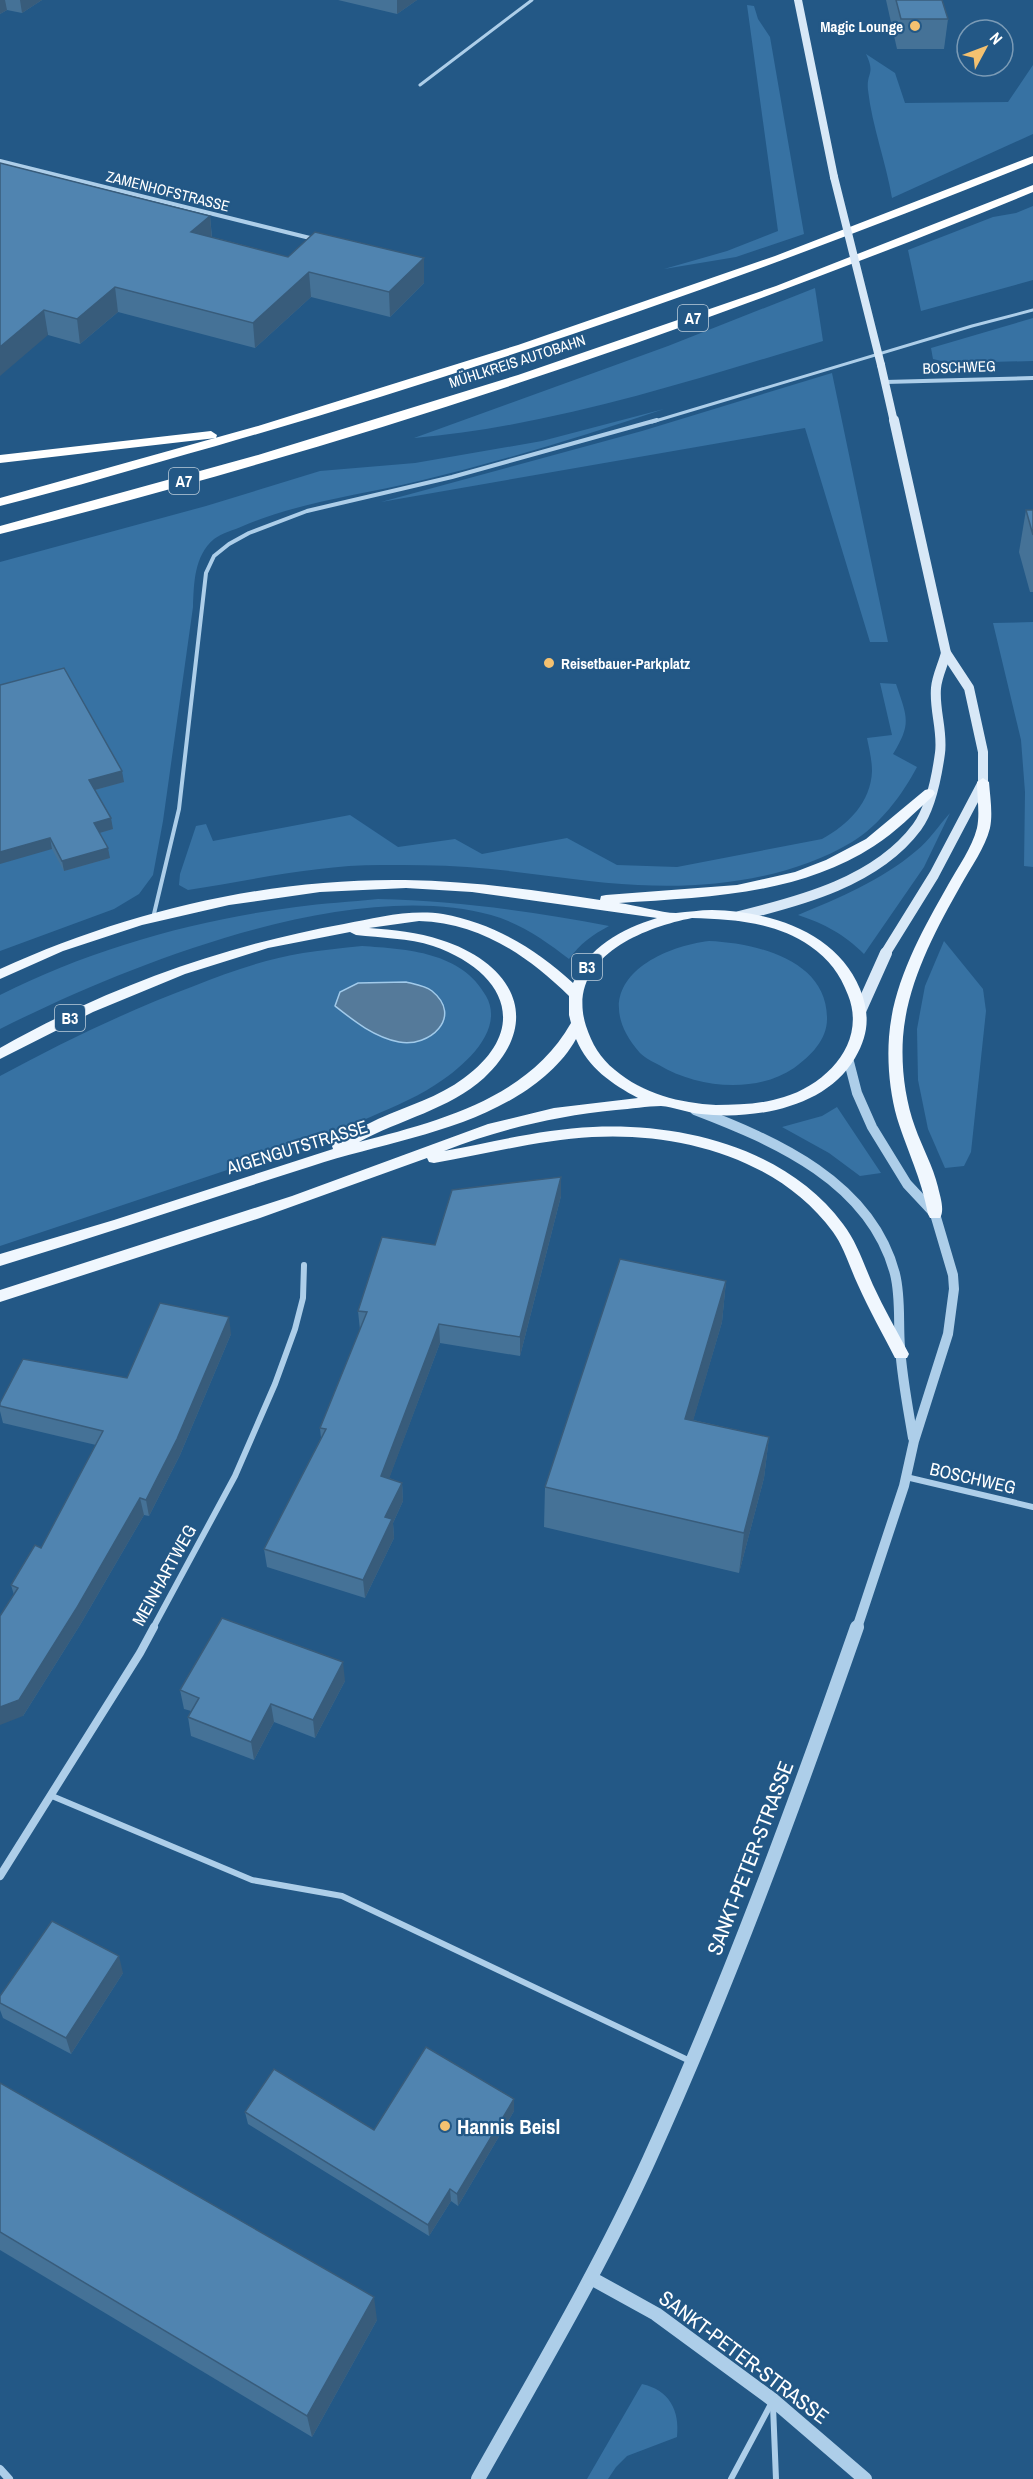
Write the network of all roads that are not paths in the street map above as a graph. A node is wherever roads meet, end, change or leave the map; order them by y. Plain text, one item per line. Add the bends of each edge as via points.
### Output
1 (532, 0) edge
2 (798, 0) edge
3 (420, 85) dead end
4 (1033, 159) edge
5 (0, 161) edge
6 (1033, 188) edge
7 (317, 240) edge
8 (1033, 310) edge
9 (1033, 378) edge
10 (885, 382) junction
11 (267, 428) junction
12 (0, 459) edge
13 (0, 501) edge
14 (0, 530) edge
15 (946, 653) junction
16 (983, 782) junction
17 (929, 793) junction
18 (579, 900) junction
19 (677, 916) junction
20 (739, 916) junction
21 (153, 918) junction
22 (340, 929) junction
23 (0, 974) edge
24 (576, 993) junction
25 (860, 1011) junction
26 (577, 1025) junction
27 (0, 1054) edge
28 (848, 1058) junction
29 (661, 1101) junction
30 (693, 1109) junction
31 (312, 1160) junction
32 (399, 1165) junction
33 (935, 1214) junction
34 (0, 1260) edge
35 (304, 1265) dead end
36 (0, 1296) edge
37 (901, 1354) junction
38 (914, 1441) junction
39 (906, 1478) junction
40 (1033, 1507) edge
41 (52, 1796) junction
42 (0, 1876) edge
43 (692, 2062) junction
44 (591, 2278) junction
45 (773, 2400) junction
46 (0, 2469) edge
47 (9, 2479) edge
48 (478, 2479) edge
49 (731, 2479) edge
50 (776, 2479) edge
51 (865, 2479) edge

1 - 3 lane
2 - 10 main road, bridge via 834,177
4 - 11 highway, MÜHLKREIS AUTOBAHN / A7 via 899,215 734,276 541,342
5 - 7 street, ZAMENHOFSTRASSE
6 - 14 highway, MÜHLKREIS AUTOBAHN / A7 via 804,278 367,428
8 - 21 lane via 585,442 328,505 229,544 214,556 206,573 179,808
9 - 10 street, BOSCHWEG
10 - 15 main road
11 - 12 highway
11 - 13 highway, MÜHLKREIS AUTOBAHN / A7
15 - 16 main road via 969,688 983,752
15 - 17 main road via 936,688 941,744 937,775
16 - 25 main road via 933,875 891,942
16 - 33 main road via 984,826 918,950 895,1044 895,1075 902,1110 929,1183
17 - 18 main road, B3 via 863,847 818,869 761,886
17 - 20 main road via 920,824 907,840 881,859 833,886
18 - 19 main road, B3
18 - 21 main road, B3 via 406,884 342,885 237,900
19 - 20 main road, B3
19 - 24 main road, B3 via 633,930 604,948 587,967
20 - 25 main road, B3 via 786,928 819,947 849,980
21 - 23 main road, B3 via 57,948
22 - 24 main road, B3 via 402,917 442,918 474,926 507,938
22 - 27 main road, B3 via 263,945 195,966 90,1008
22 - 31 main road via 423,939 475,961 501,985 513,1011 511,1028 493,1059 461,1087
24 - 26 main road, B3
25 - 28 main road, B3 via 859,1034
26 - 29 main road, B3 via 591,1054 613,1076
26 - 31 main road, AIGENGUTSTRASSE via 561,1051 542,1071 494,1103 395,1138
28 - 30 main road, B3 via 821,1085 790,1101 745,1111
28 - 33 street via 872,1127 907,1184
29 - 30 main road, B3
29 - 32 main road via 542,1115 493,1128
30 - 37 street via 783,1148 848,1195 870,1222 894,1272 900,1300
31 - 34 main road, AIGENGUTSTRASSE
32 - 36 main road
32 - 37 main road via 593,1132 684,1138 738,1154 800,1189 836,1225
33 - 38 street, SANKT-PETER-STRASSE via 950,1259 954,1289 948,1334
35 - 41 street, MEINHARTWEG via 303,1298 295,1329 235,1476 140,1653
37 - 38 street
38 - 39 street, SANKT-PETER-STRASSE
39 - 40 street, BOSCHWEG
39 - 43 street, SANKT-PETER-STRASSE via 789,1821
41 - 42 street, MEINHARTWEG
41 - 43 lane via 252,1880 342,1896
43 - 44 street, SANKT-PETER-STRASSE
44 - 45 street, SANKT-PETER-STRASSE via 656,2314
44 - 48 street, SANKT-PETER-STRASSE
45 - 49 lane
45 - 50 lane
45 - 51 street, SANKT-PETER-STRASSE
46 - 47 street

